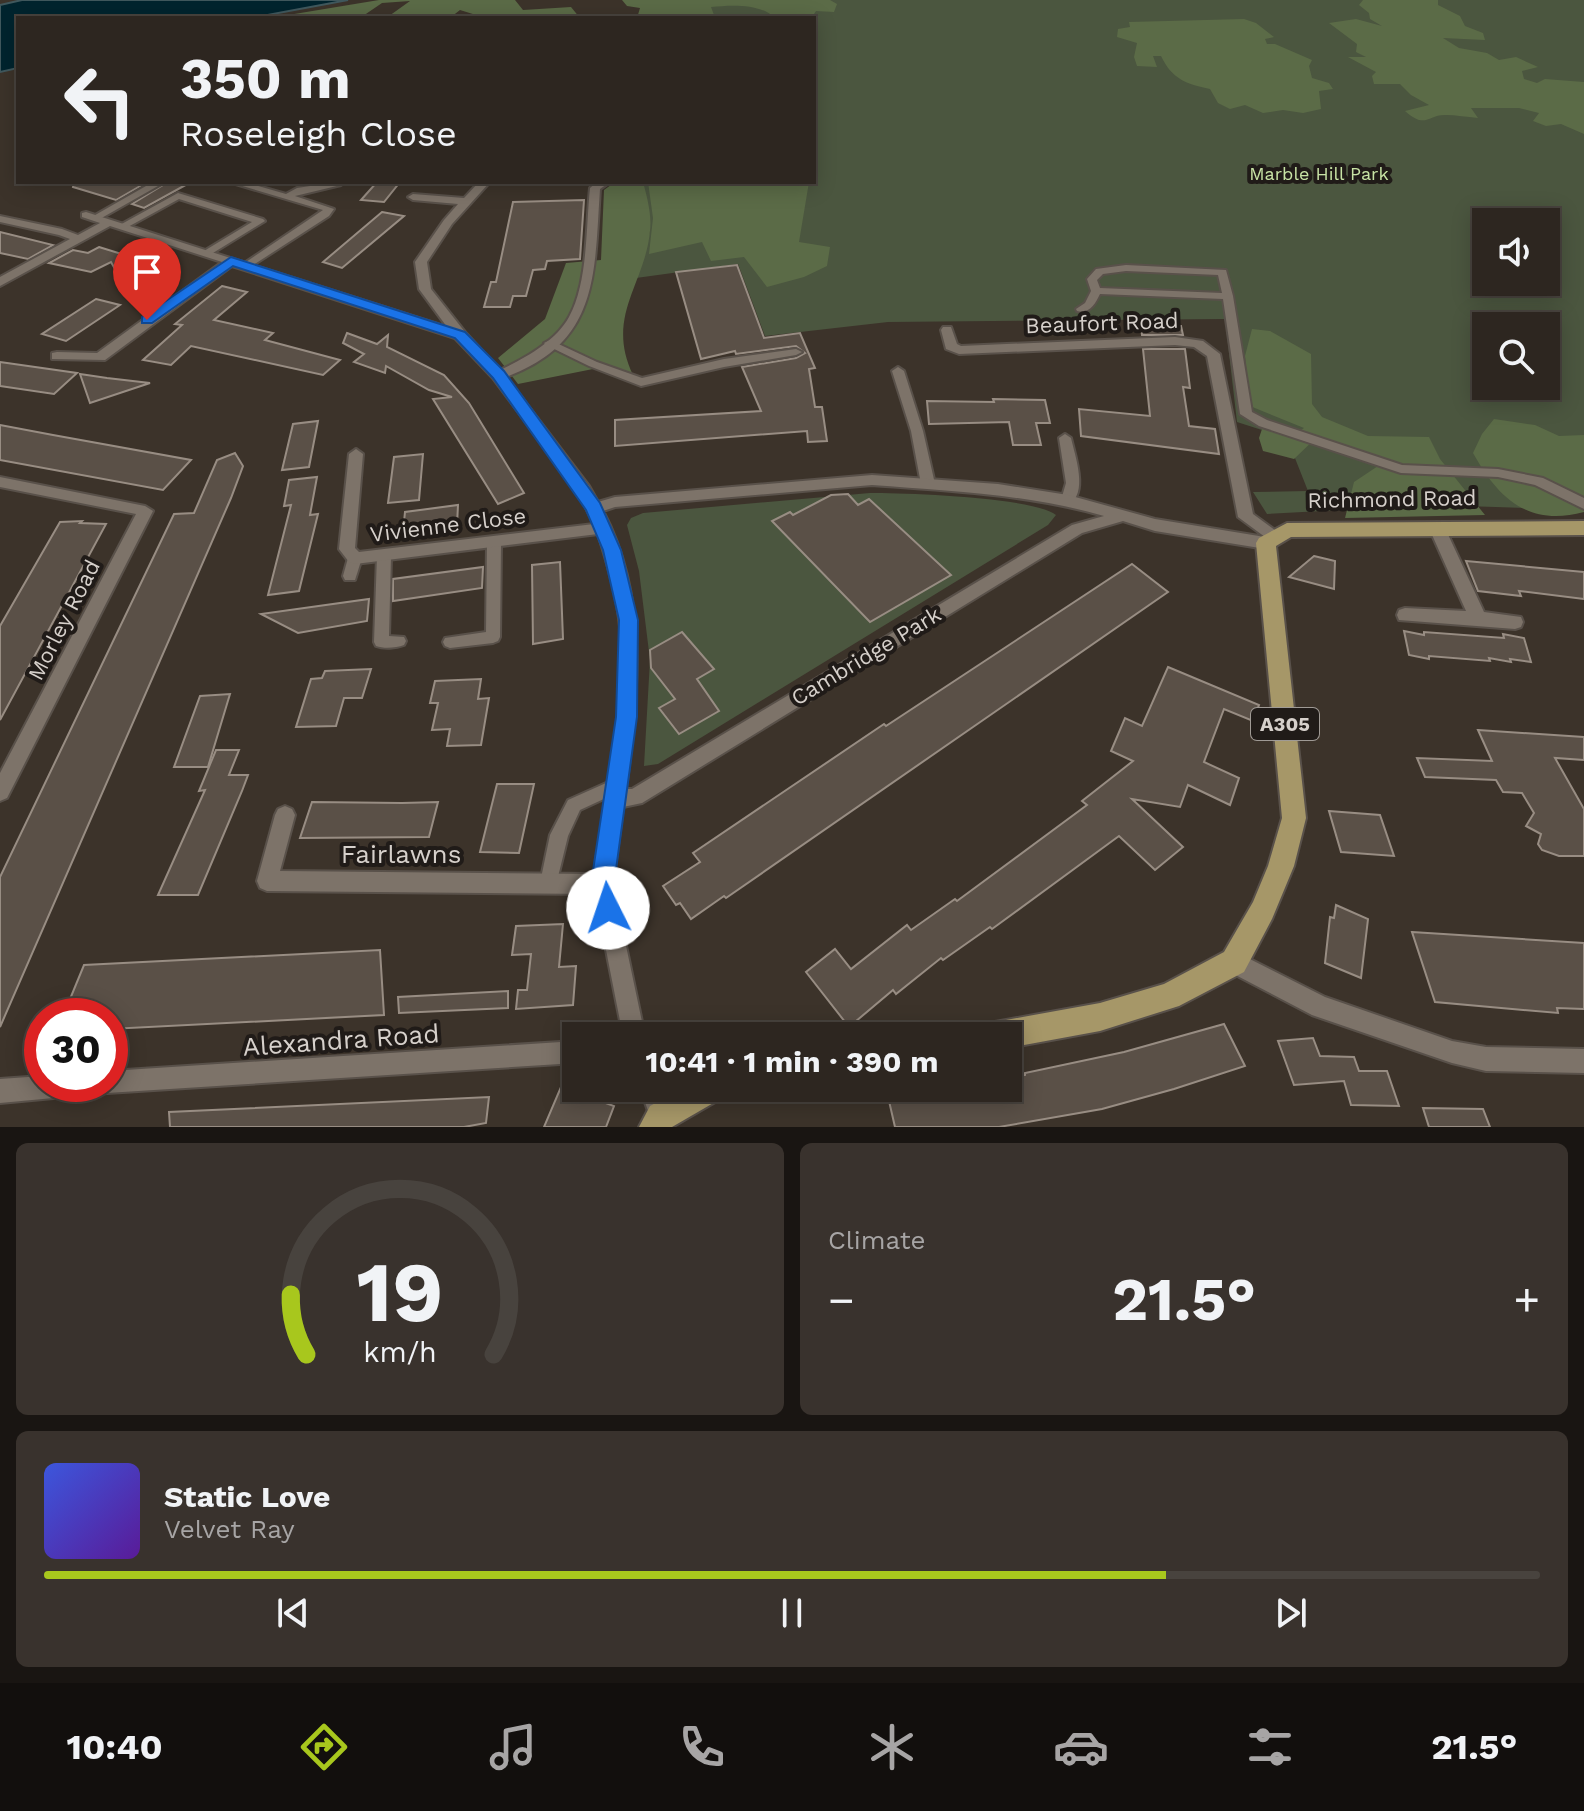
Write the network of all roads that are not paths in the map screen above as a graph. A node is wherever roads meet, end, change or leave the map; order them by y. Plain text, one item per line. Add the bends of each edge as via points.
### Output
1 (157, 184) edge
2 (241, 184) edge
3 (483, 184) edge
4 (602, 184) edge
5 (336, 185) dead end
6 (287, 197) junction
7 (413, 197) dead end
8 (468, 202) junction
9 (0, 219) edge
10 (103, 221) junction
11 (78, 239) junction
12 (208, 253) junction
13 (231, 261) junction
14 (247, 266) junction
15 (0, 282) edge
16 (1096, 291) junction
17 (1228, 296) junction
18 (1081, 309) dead end
19 (947, 330) dead end
20 (460, 335) junction
21 (550, 343) junction
22 (796, 352) dead end
23 (57, 356) dead end
24 (898, 371) dead end
25 (498, 375) junction
26 (1065, 438) dead end
27 (356, 454) dead end
28 (0, 482) edge
29 (928, 484) junction
30 (1068, 500) junction
31 (1584, 504) edge
32 (594, 508) junction
33 (1119, 516) junction
34 (604, 528) junction
35 (1437, 528) junction
36 (1584, 528) edge
37 (1270, 539) junction
38 (494, 543) junction
39 (384, 556) junction
40 (355, 558) junction
41 (350, 576) dead end
42 (1405, 615) dead end
43 (1478, 618) junction
44 (1515, 622) dead end
45 (399, 641) dead end
46 (450, 642) dead end
47 (0, 792) edge
48 (615, 792) junction
49 (285, 815) dead end
50 (549, 883) junction
51 (603, 884) junction
52 (1234, 962) junction
53 (631, 1022) edge
54 (1022, 1031) edge
55 (562, 1053) edge
56 (1584, 1061) edge
57 (128, 1082) edge
58 (24, 1089) edge
59 (0, 1091) edge
60 (654, 1102) edge
61 (690, 1102) edge
62 (658, 1122) edge

1 - 10 lane
2 - 6 lane
3 - 8 street
4 - 21 street via 595,188 589,263 576,317
5 - 6 lane
6 - 14 lane via 329,209
7 - 8 street
8 - 20 street via 421,262 425,289
9 - 11 street
10 - 11 street
10 - 12 street
10 - 12 lane via 178,196 260,221
11 - 15 street
12 - 13 street
13 - 14 street
13 - 23 street via 107,358
14 - 20 street
16 - 17 lane
16 - 17 lane via 1092,279 1100,271 1126,268 1222,272
16 - 18 lane
17 - 31 lane via 1246,414 1401,469 1498,473 1538,481
19 - 37 street, Beaufort Road via 951,346 959,350 1198,344 1213,354 1246,517
20 - 25 street
21 - 22 lane via 641,382
21 - 25 street
24 - 29 lane
25 - 32 street
26 - 30 lane via 1073,483
27 - 40 street, Vivienne Close via 346,533 347,549
28 - 47 street, Morley Road via 145,511
29 - 30 street, Cambridge Park
29 - 32 street, Cambridge Park via 872,480
30 - 33 street, Cambridge Park
32 - 34 street
33 - 37 street, Cambridge Park
33 - 48 street, Cambridge Park via 1077,529 635,797
34 - 38 street, Vivienne Close
34 - 48 street via 628,620 626,717
35 - 36 main road, Richmond Road
35 - 37 main road, Richmond Road via 1287,530
35 - 43 street
37 - 52 main road, A305 via 1294,818 1263,910
38 - 39 street, Vivienne Close
38 - 46 lane via 493,637
39 - 40 street, Vivienne Close
39 - 45 lane via 381,642
40 - 41 lane
42 - 43 street
43 - 44 street
48 - 50 lane via 574,805 559,835
48 - 51 street
49 - 50 street, Fairlawns via 267,881
50 - 51 street, Fairlawns
51 - 53 street
52 - 54 main road via 1169,996 1100,1017
52 - 56 street via 1320,1007 1452,1052 1486,1059
55 - 57 street, Alexandra Road
58 - 59 street
60 - 62 street
61 - 62 main road

